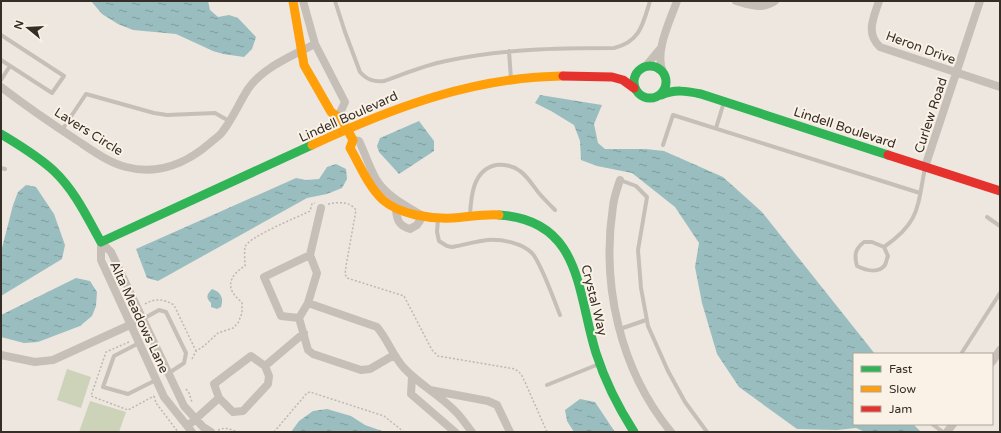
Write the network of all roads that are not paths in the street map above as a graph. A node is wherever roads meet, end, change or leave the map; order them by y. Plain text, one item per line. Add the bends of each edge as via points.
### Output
1 (294, 1) edge
2 (303, 1) edge
3 (335, 1) edge
4 (650, 1) edge
5 (677, 1) edge
6 (736, 1) edge
7 (775, 1) edge
8 (879, 1) edge
9 (980, 1) edge
10 (1, 35) edge
11 (316, 44) junction
12 (661, 48) junction
13 (301, 51) junction
14 (509, 51) junction
15 (1, 60) edge
16 (10, 66) junction
17 (642, 68) junction
18 (956, 73) junction
19 (664, 74) junction
20 (621, 78) junction
21 (1, 80) edge
22 (511, 80) junction
23 (1, 87) edge
24 (1000, 87) edge
25 (634, 88) junction
26 (680, 89) junction
27 (661, 95) junction
28 (724, 101) junction
29 (339, 115) junction
30 (230, 121) junction
31 (716, 128) junction
32 (347, 129) junction
33 (62, 130) junction
34 (1, 134) edge
35 (353, 140) junction
36 (663, 145) dead end
37 (925, 167) junction
38 (620, 180) joint
39 (1000, 191) edge
40 (920, 193) junction
41 (321, 208) dead end
42 (396, 210) junction
43 (555, 210) dead end
44 (422, 216) junction
45 (470, 216) junction
46 (987, 217) dead end
47 (438, 218) junction
48 (1000, 226) edge
49 (101, 242) junction
50 (884, 247) junction
51 (310, 255) junction
52 (1000, 293) edge
53 (308, 303) junction
54 (560, 315) dead end
55 (299, 318) junction
56 (143, 319) junction
57 (646, 320) junction
58 (131, 325) junction
59 (619, 329) junction
60 (304, 333) junction
61 (139, 343) junction
62 (1000, 350) edge
63 (962, 353) edge
64 (1, 355) edge
65 (394, 355) junction
66 (993, 360) edge
67 (599, 363) junction
68 (265, 366) junction
69 (168, 374) junction
70 (412, 377) junction
71 (156, 380) junction
72 (547, 384) dead end
73 (429, 390) junction
74 (219, 398) junction
75 (195, 419) junction
76 (934, 425) edge
77 (190, 429) edge
78 (211, 432) edge
79 (455, 432) edge
80 (472, 432) edge
81 (510, 432) edge
82 (634, 432) edge
83 (671, 432) edge
84 (707, 432) edge
85 (944, 432) edge

1 - 13 street, Crystal Way
2 - 11 street
3 - 14 lane via 360,72 371,80 384,81 445,61
4 - 14 lane via 641,30 622,46
5 - 12 street
6 - 7 street via 760,7
8 - 18 street, Heron Drive via 871,25 875,43 885,49
9 - 18 street, Curlew Road
10 - 16 lane via 64,76 52,94
11 - 13 street, Lavers Circle
11 - 29 street via 345,102
12 - 17 street
12 - 19 street via 659,59
13 - 29 street, Crystal Way via 304,65 331,112
13 - 30 street, Lavers Circle via 284,59 261,76 249,88
14 - 22 lane
15 - 16 lane
16 - 21 lane
17 - 19 street via 651,66
17 - 20 street, Lindell Boulevard
17 - 25 street via 635,75
18 - 24 street, Heron Drive
18 - 37 street, Curlew Road
19 - 26 street, Lindell Boulevard
19 - 27 street via 666,84
20 - 22 street, Lindell Boulevard via 567,76
20 - 25 street
22 - 32 street, Lindell Boulevard via 462,88 425,98
23 - 33 street, Lavers Circle
25 - 27 street via 642,97 648,99
26 - 27 street
26 - 28 street, Lindell Boulevard
28 - 31 lane
28 - 37 street, Lindell Boulevard
29 - 32 street, Crystal Way
30 - 33 lane via 215,113 154,113 86,94
30 - 33 street, Lavers Circle via 222,132 197,154 155,170 119,165
31 - 36 lane via 672,115
31 - 40 lane
32 - 35 street, Crystal Way
32 - 49 street, Lindell Boulevard
34 - 49 street via 40,159 62,180
35 - 42 street, Crystal Way via 350,148 357,160 380,197
35 - 44 street, Crystal Way via 359,141 376,180 385,190
37 - 39 street, Lindell Boulevard
37 - 40 lane
38 - 57 lane via 636,186 647,197 638,250
38 - 59 street via 613,206 609,266
40 - 50 lane via 917,212 908,227
41 - 51 street
42 - 44 street, Crystal Way
42 - 44 street, Crystal Way via 397,220 410,229 417,225
43 - 45 lane via 518,169 501,164 492,166 478,177 472,194
44 - 47 street, Crystal Way
45 - 47 street, Crystal Way
45 - 67 street, Crystal Way via 501,214 520,218 540,226 559,242 578,275
46 - 48 lane
47 - 54 lane via 439,241 447,246 488,240 519,246 532,253
49 - 56 street, Alta Meadows Lane via 111,252
49 - 58 street, Alta Meadows Lane via 101,260
50 - 50 lane via 864,242 857,247 854,257 857,266 865,270 878,270 884,266 888,256
51 - 53 street via 317,273
51 - 55 street via 264,277 281,316
52 - 63 lane
53 - 55 street
53 - 65 street via 377,327
55 - 60 street
56 - 58 street
56 - 69 street, Alta Meadows Lane
56 - 69 lane via 159,310 166,312 186,353 184,363
57 - 59 lane
57 - 84 lane via 681,396
58 - 61 street, Alta Meadows Lane
58 - 64 street via 53,360 35,362
59 - 83 street via 642,388
60 - 65 street via 308,350 313,354 361,370 370,369
60 - 68 street
61 - 71 street, Alta Meadows Lane
61 - 71 lane via 114,356 103,387 128,394
62 - 66 street
65 - 70 street
67 - 72 lane
67 - 82 street, Crystal Way via 616,402
68 - 74 street via 251,356 214,384
68 - 74 street via 269,376 268,384 243,412 233,412
69 - 75 street, Alta Meadows Lane via 184,406
70 - 73 street
70 - 79 street via 412,394
71 - 77 street, Alta Meadows Lane via 164,396
73 - 80 street via 456,412
73 - 81 street via 497,405
74 - 75 street, Alta Meadows Lane
75 - 77 street, Alta Meadows Lane
75 - 78 street, Alta Meadows Lane
76 - 85 lane

